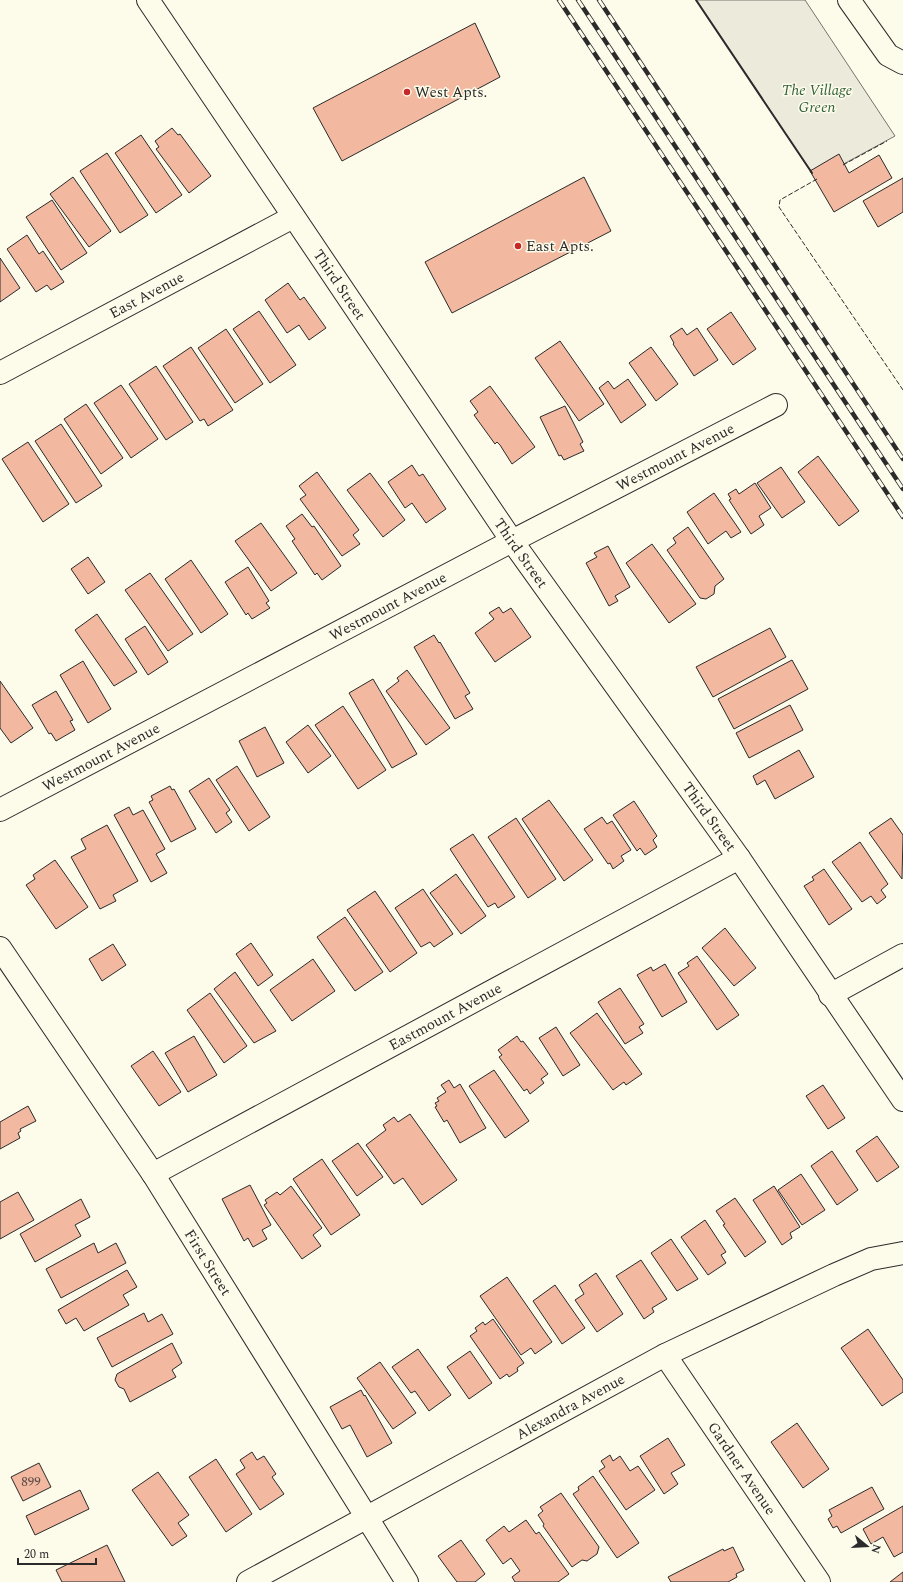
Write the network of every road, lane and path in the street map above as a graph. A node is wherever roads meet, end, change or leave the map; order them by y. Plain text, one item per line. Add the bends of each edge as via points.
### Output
1 (148, 0) edge
2 (849, 0) edge
3 (903, 62) edge
4 (294, 217) junction
5 (0, 373) edge
6 (776, 405) dead end
7 (512, 541) junction
8 (0, 810) edge
9 (738, 858) junction
10 (0, 948) edge
11 (903, 955) edge
12 (830, 995) junction
13 (903, 1100) edge
14 (153, 1174) junction
15 (903, 1253) edge
16 (665, 1355) junction
17 (366, 1519) junction
18 (248, 1582) edge
19 (407, 1582) edge
20 (818, 1582) edge

1 - 4 street, Third Street
2 - 3 street via 888,55
4 - 5 street, East Avenue
4 - 7 street, Third Street
6 - 7 street, Westmount Avenue
7 - 8 street, Westmount Avenue
7 - 9 street, Third Street
9 - 12 street, Third Street
9 - 14 street, Eastmount Avenue
10 - 14 street, First Street
11 - 12 street
12 - 13 street, Third Street
14 - 17 street, First Street
15 - 16 street, Alexandra Avenue via 871,1259
16 - 17 street, Alexandra Avenue
16 - 20 street, Gardner Avenue
17 - 18 street, Alexandra Avenue
17 - 19 street, First Street

